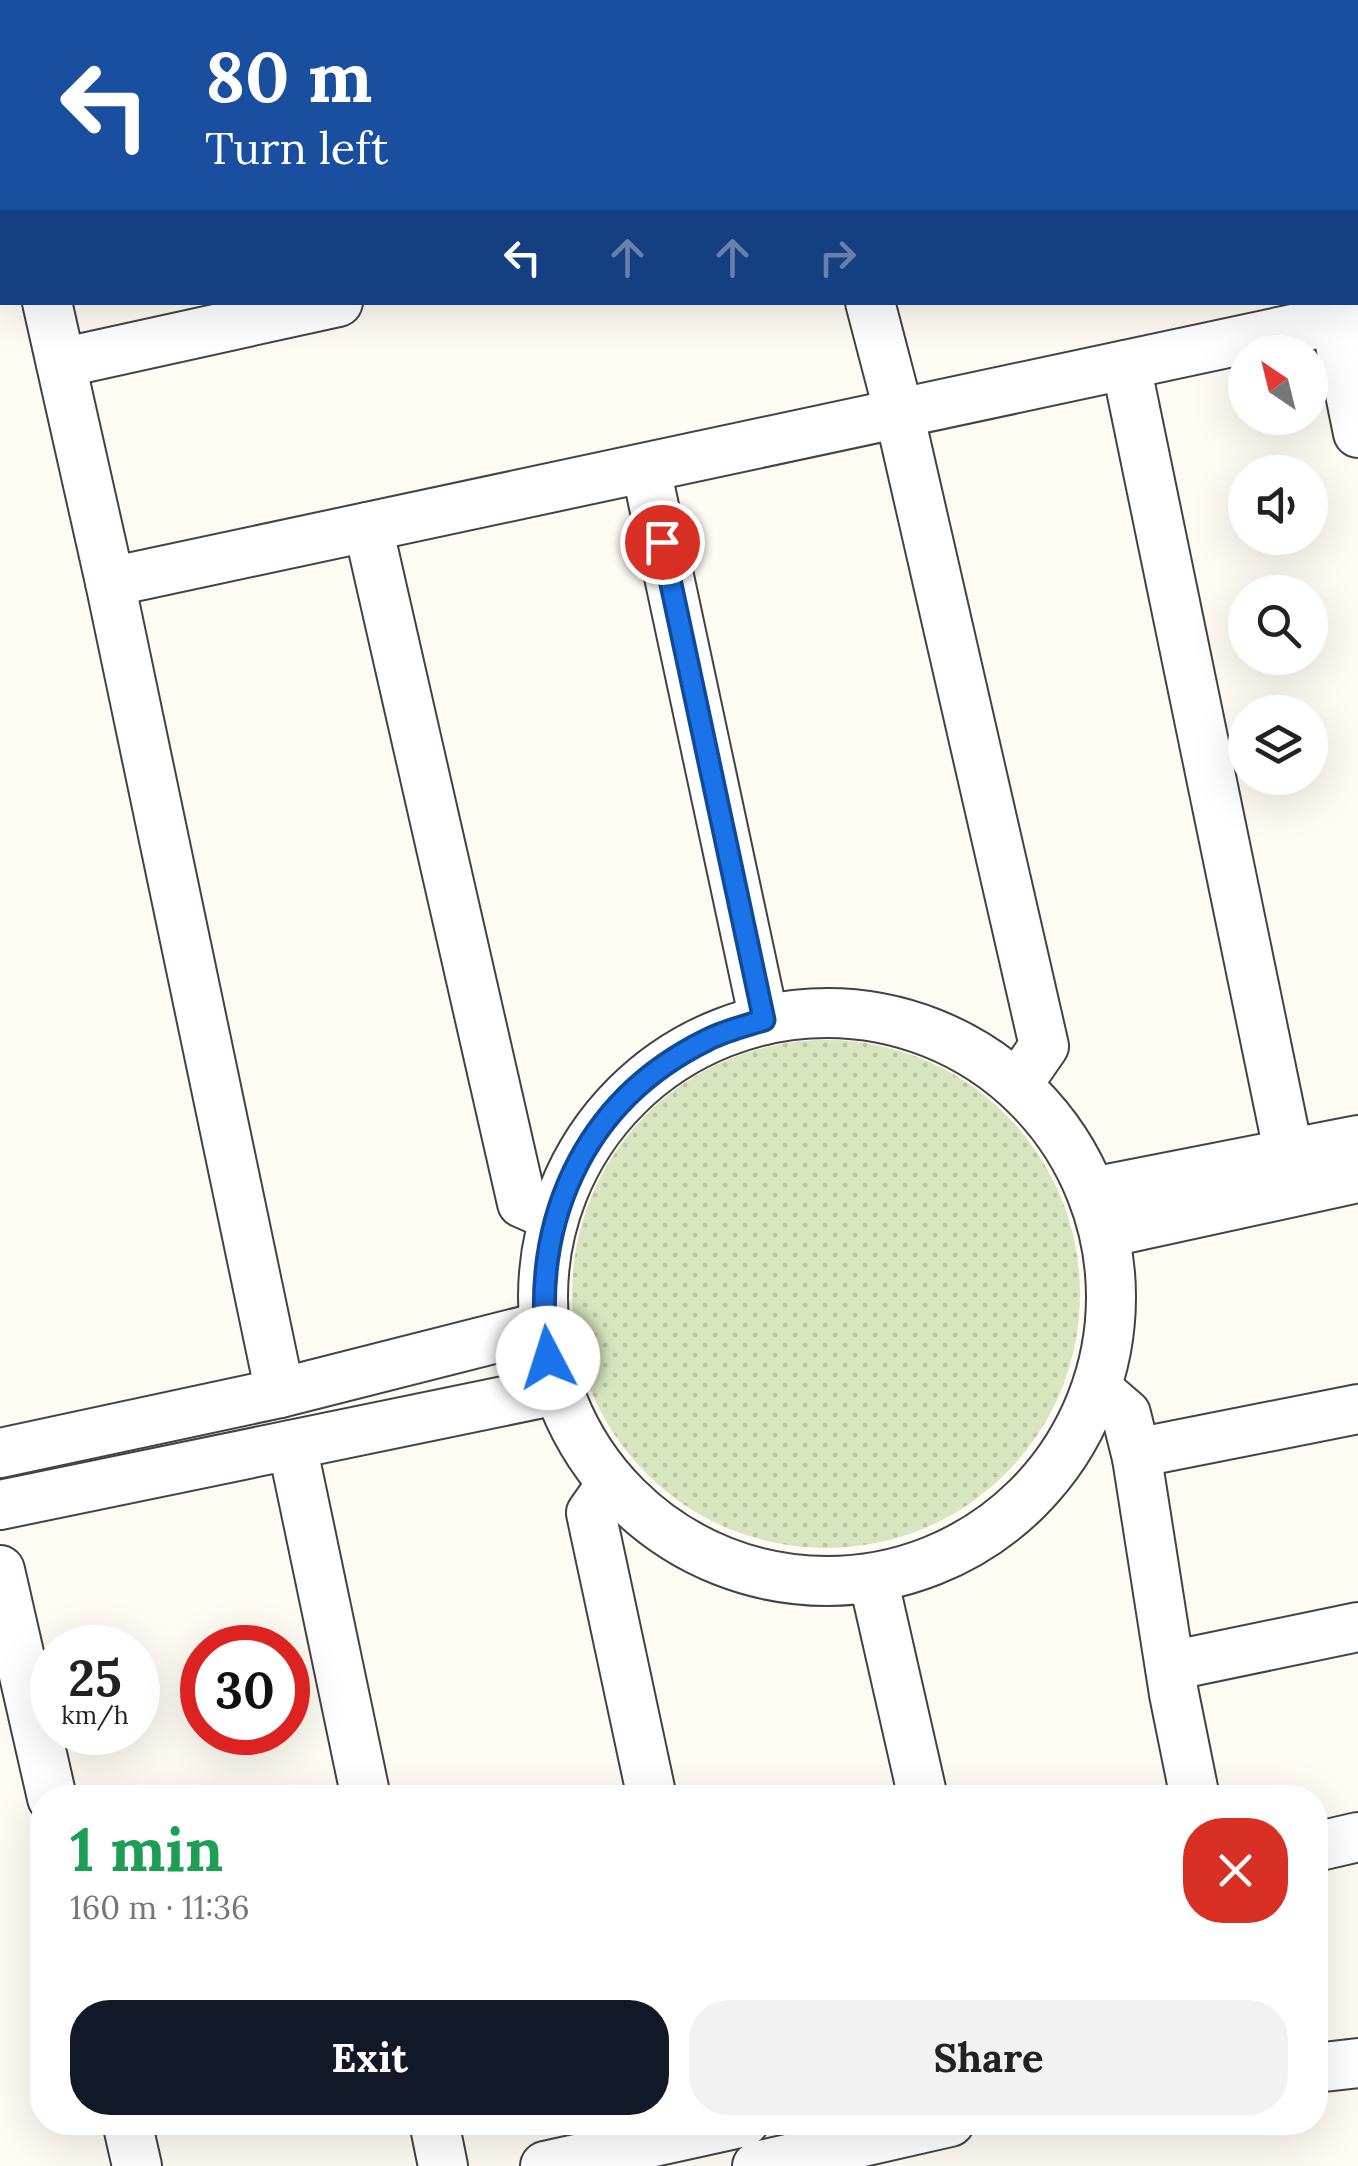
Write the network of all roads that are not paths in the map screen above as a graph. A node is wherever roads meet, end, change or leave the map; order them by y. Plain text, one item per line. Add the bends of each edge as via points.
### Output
1 (48, 305) edge
2 (313, 305) edge
3 (871, 305) edge
4 (1335, 311) edge
5 (230, 315) edge
6 (60, 363) junction
7 (1126, 364) junction
8 (899, 413) junction
9 (1358, 433) edge
10 (646, 469) junction
11 (368, 527) junction
12 (110, 582) junction
13 (764, 1020) junction
14 (1017, 1086) junction
15 (1358, 1140) edge
16 (1289, 1155) junction
17 (1358, 1178) edge
18 (1098, 1212) junction
19 (554, 1217) junction
20 (544, 1326) junction
21 (1097, 1389) junction
22 (557, 1390) junction
23 (280, 1393) junction
24 (1358, 1409) edge
25 (292, 1445) junction
26 (0, 1453) edge
27 (1137, 1458) junction
28 (610, 1486) junction
29 (0, 1505) edge
30 (0, 1570) edge
31 (872, 1578) junction
32 (1358, 1627) edge
33 (1170, 1666) junction
34 (49, 1785) edge
35 (363, 1785) edge
36 (649, 1785) edge
37 (920, 1785) edge
38 (1193, 1785) edge
39 (1358, 1837) edge
40 (1328, 1843) edge
41 (1358, 2063) edge
42 (1328, 2066) edge
43 (130, 2135) edge
44 (437, 2135) edge
45 (682, 2135) edge
46 (893, 2135) edge
47 (137, 2166) edge
48 (443, 2166) edge
49 (546, 2166) edge
50 (757, 2166) edge

1 - 6 street
2 - 5 street
3 - 8 street
4 - 7 street
4 - 9 street
5 - 6 street
6 - 12 street
7 - 8 street
7 - 16 street
8 - 10 street
8 - 14 street via 1044,1046
10 - 11 street
10 - 13 street
11 - 12 street
11 - 19 street via 522,1203
12 - 23 street
13 - 14 street via 820,1013 877,1017 930,1032 981,1057
13 - 19 street via 708,1040 656,1071 612,1112 578,1162
14 - 18 street via 1064,1138
15 - 16 street
16 - 18 street
17 - 18 street
18 - 21 street via 1112,1312
19 - 20 street via 544,1271
20 - 22 street
20 - 23 street
21 - 27 street via 1126,1414
21 - 31 street via 1071,1444 1033,1493 986,1533 932,1562
22 - 25 street
22 - 28 street
23 - 26 street
24 - 27 street
25 - 29 street
25 - 35 street
27 - 33 street
28 - 31 street via 686,1545 745,1570 808,1582
28 - 36 street via 591,1513
30 - 34 street
31 - 37 street
32 - 33 street
33 - 38 street
39 - 40 street
41 - 42 street
43 - 47 street
44 - 48 street
45 - 49 street
46 - 50 street

